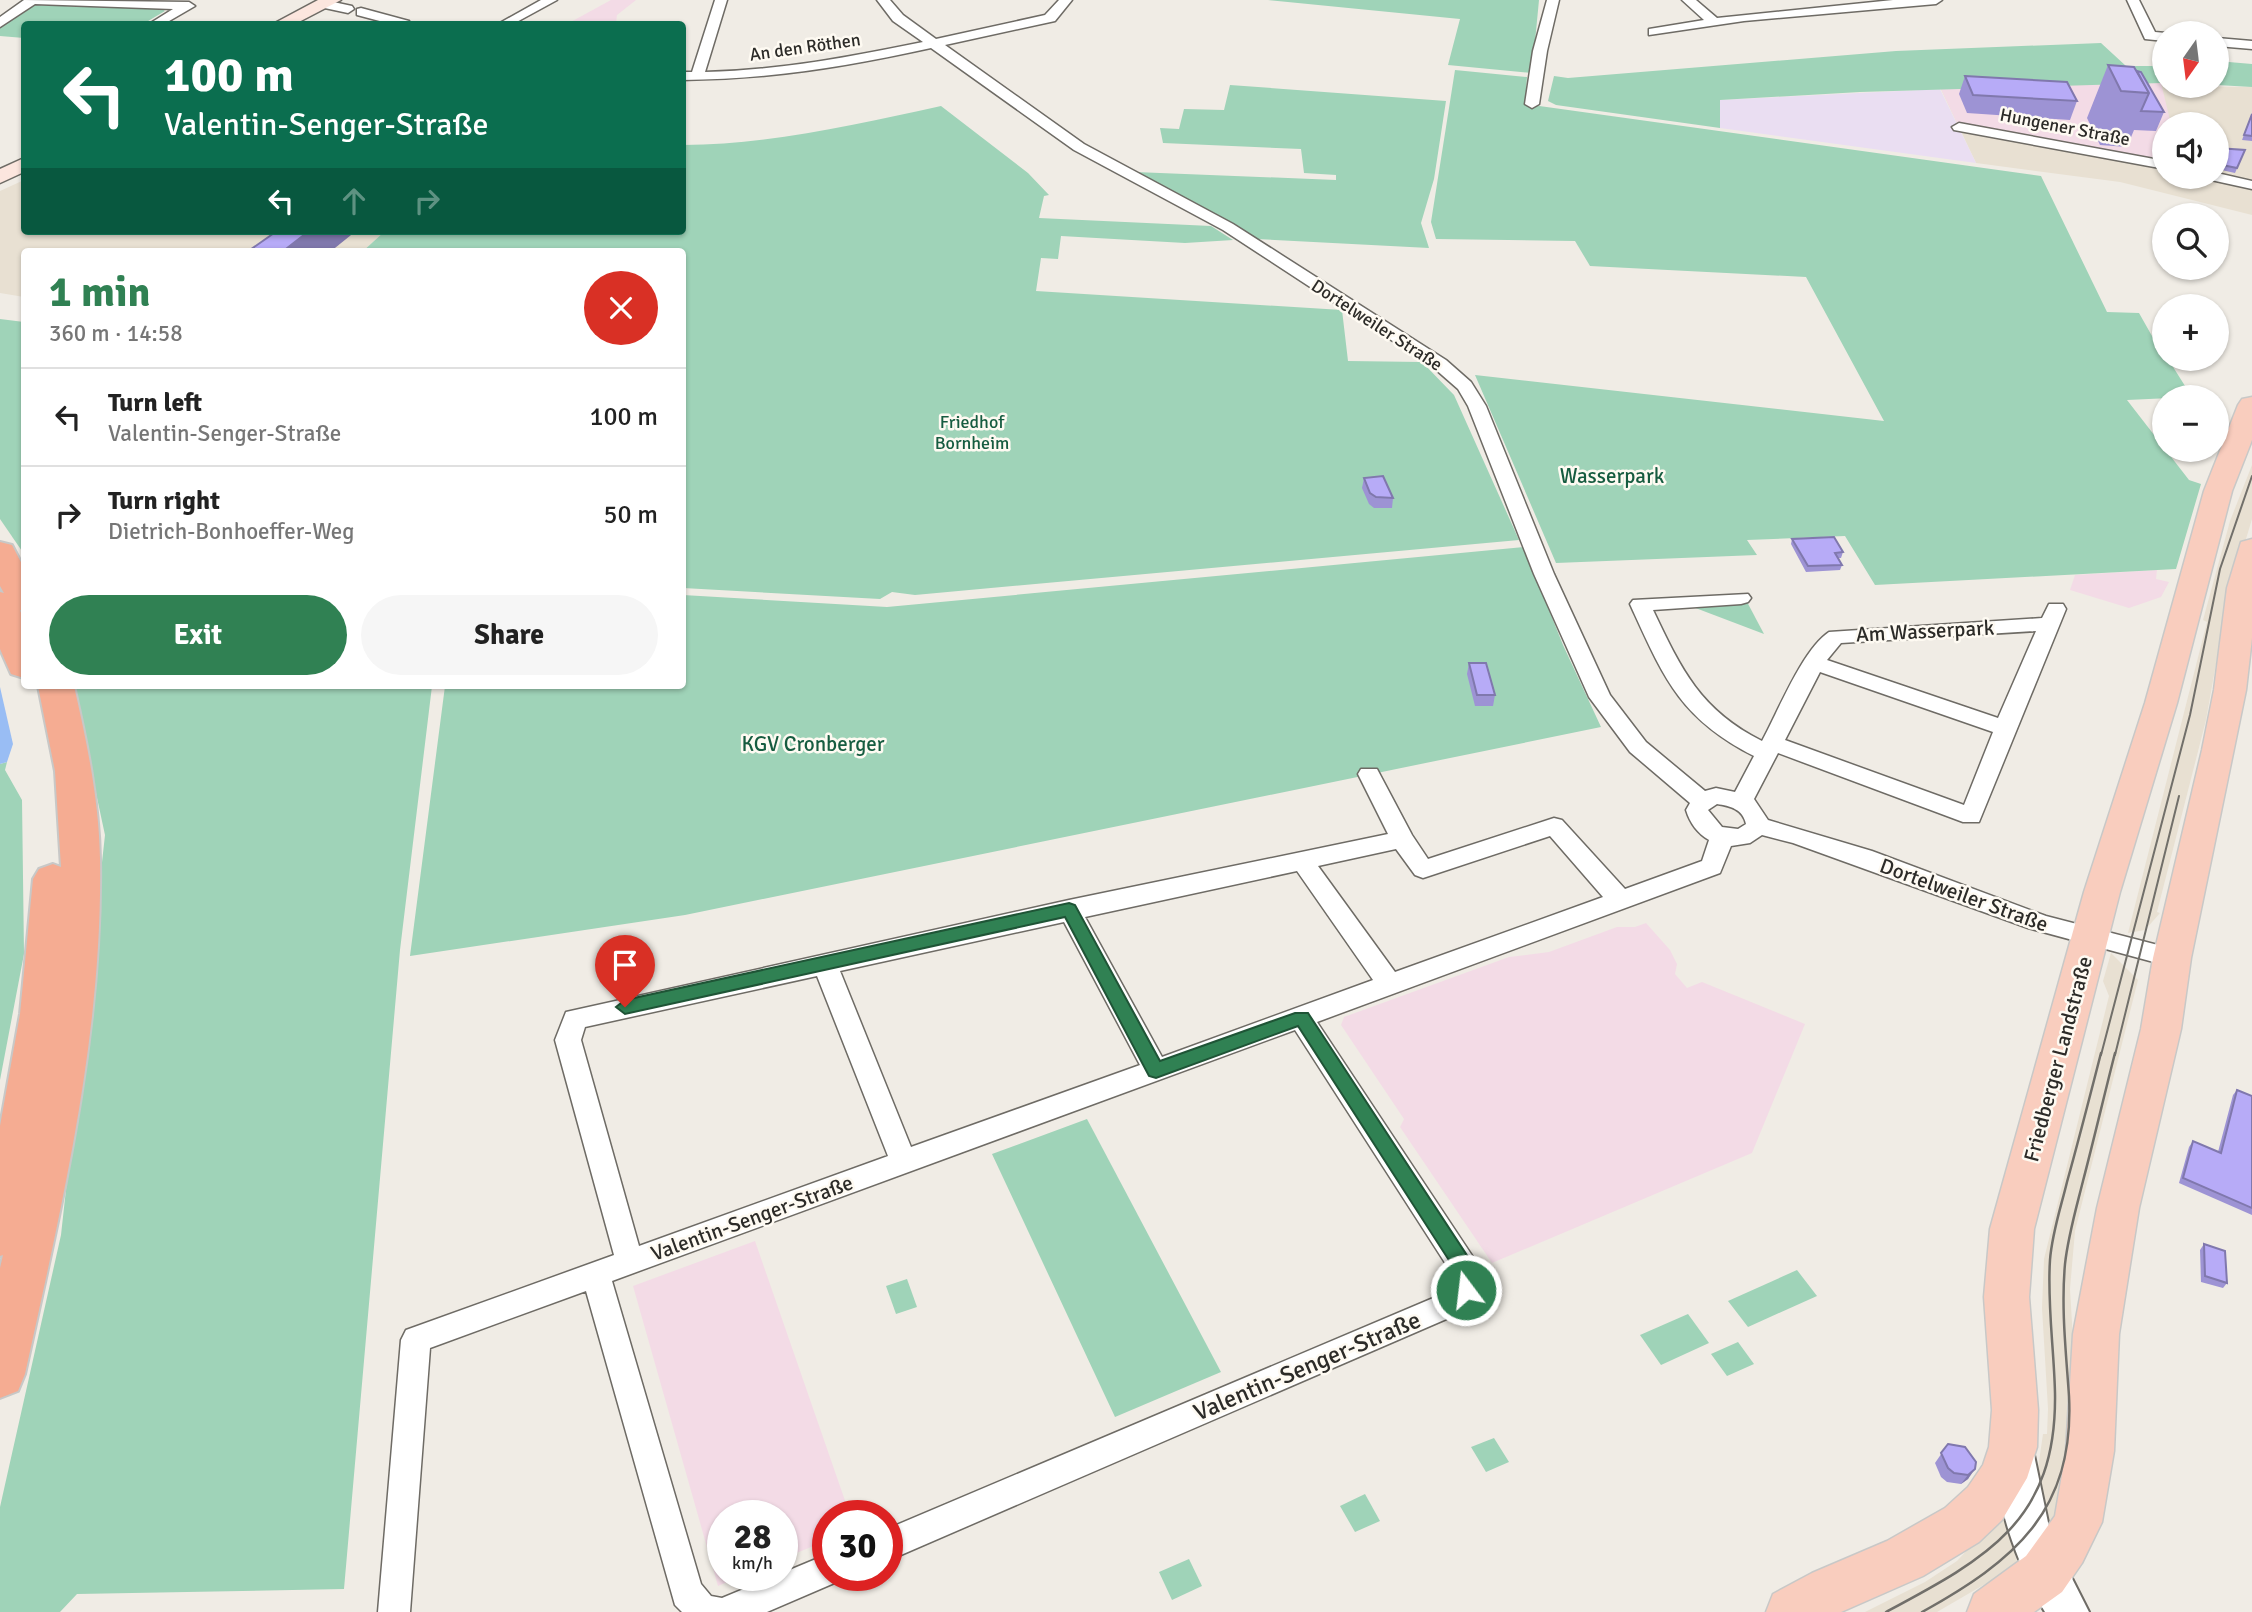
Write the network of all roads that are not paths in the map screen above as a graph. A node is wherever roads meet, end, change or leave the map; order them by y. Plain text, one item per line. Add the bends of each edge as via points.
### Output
1 (32, 0) edge
2 (551, 0) edge
3 (721, 0) edge
4 (883, 0) edge
5 (1066, 0) edge
6 (1553, 0) edge
7 (1688, 0) edge
8 (1936, 0) edge
9 (2133, 0) edge
10 (193, 3) edge
11 (341, 6) edge
12 (160, 21) edge
13 (292, 21) edge
14 (394, 21) edge
15 (510, 21) edge
16 (1715, 22) junction
17 (0, 23) edge
18 (1654, 32) dead end
19 (2152, 36) edge
20 (930, 42) junction
21 (2230, 43) edge
22 (2252, 45) edge
23 (690, 76) edge
24 (1532, 104) dead end
25 (1958, 127) dead end
26 (2152, 163) edge
27 (21, 166) edge
28 (0, 177) edge
29 (2229, 180) edge
30 (2252, 185) edge
31 (2252, 405) edge
32 (2252, 548) edge
33 (0, 552) edge
34 (21, 594) edge
35 (1741, 598) dead end
36 (0, 603) edge
37 (21, 658) edge
38 (1815, 663) junction
39 (33, 689) edge
40 (57, 689) edge
41 (2004, 728) junction
42 (1770, 748) junction
43 (1369, 774) dead end
44 (1702, 801) junction
45 (1741, 801) junction
46 (1758, 826) junction
47 (1722, 837) junction
48 (1402, 839) junction
49 (1301, 859) junction
50 (1620, 900) junction
51 (1069, 909) junction
52 (2091, 937) junction
53 (2172, 958) junction
54 (824, 963) junction
55 (1389, 983) junction
56 (1301, 1018) junction
57 (1156, 1070) junction
58 (904, 1163) junction
59 (0, 1235) edge
60 (630, 1263) junction
61 (596, 1275) junction
62 (0, 1374) edge
63 (2013, 1437) junction
64 (903, 1538) edge
65 (812, 1577) edge
66 (2056, 1593) edge
67 (394, 1612) edge
68 (717, 1612) edge
69 (728, 1612) edge
70 (1791, 1612) edge
71 (1992, 1612) edge

1 - 10 street
1 - 17 street
2 - 15 street
3 - 23 street
4 - 20 street, Dortelweiler Straße
5 - 20 street, An den Röthen via 1050,18
6 - 24 street
7 - 16 street
8 - 16 street
9 - 19 street
10 - 12 street
11 - 13 main road
11 - 14 street
16 - 18 street
20 - 23 street, An den Röthen via 828,66
20 - 44 street, Dortelweiler Straße via 1079,147 1228,228 1440,364 1465,386 1600,697 1638,747
21 - 22 street
25 - 26 street, Hungener Straße
27 - 28 main road
29 - 30 street
31 - 52 main road, Friedberger Landstraße via 2218,491
32 - 53 main road via 2221,738
33 - 34 highway
35 - 42 street via 1640,604 1689,700 1720,729
36 - 37 highway
38 - 41 street, Am Wasserpark
38 - 41 street, Am Wasserpark via 1836,637 2053,617
38 - 42 street, Am Wasserpark
39 - 59 highway via 45,734 52,814 51,943 33,1083
40 - 62 highway via 77,812 74,1004
41 - 42 street via 1971,816
42 - 45 street, Am Wasserpark
43 - 48 street
44 - 45 street via 1716,796
44 - 47 street via 1697,810 1699,821
45 - 46 street via 1757,815
46 - 47 street via 1752,834
46 - 52 street, Dortelweiler Straße
47 - 50 street, Valentin-Senger-Straße via 1712,867
48 - 49 street
48 - 50 street via 1423,869 1554,826
49 - 51 street
49 - 55 street
50 - 55 street, Valentin-Senger-Straße
51 - 54 street
51 - 57 street
52 - 53 street, Dortelweiler Straße
52 - 63 main road, Friedberger Landstraße via 2006,1257
53 - 66 main road via 2096,1334 2090,1451 2078,1522
54 - 58 street
54 - 60 street via 575,1019 568,1040
55 - 56 street, Valentin-Senger-Straße
56 - 57 street, Valentin-Senger-Straße
56 - 64 street, Valentin-Senger-Straße via 1463,1266 1466,1290 1447,1305
57 - 58 street, Valentin-Senger-Straße
58 - 60 street, Valentin-Senger-Straße
60 - 61 street, Valentin-Senger-Straße
61 - 67 street, Valentin-Senger-Straße via 416,1340
61 - 68 street via 687,1593 704,1612
63 - 66 street via 2023,1514
63 - 70 main road, Friedberger Landstraße via 2001,1479 1964,1526 1922,1551
65 - 69 street
66 - 71 main road

